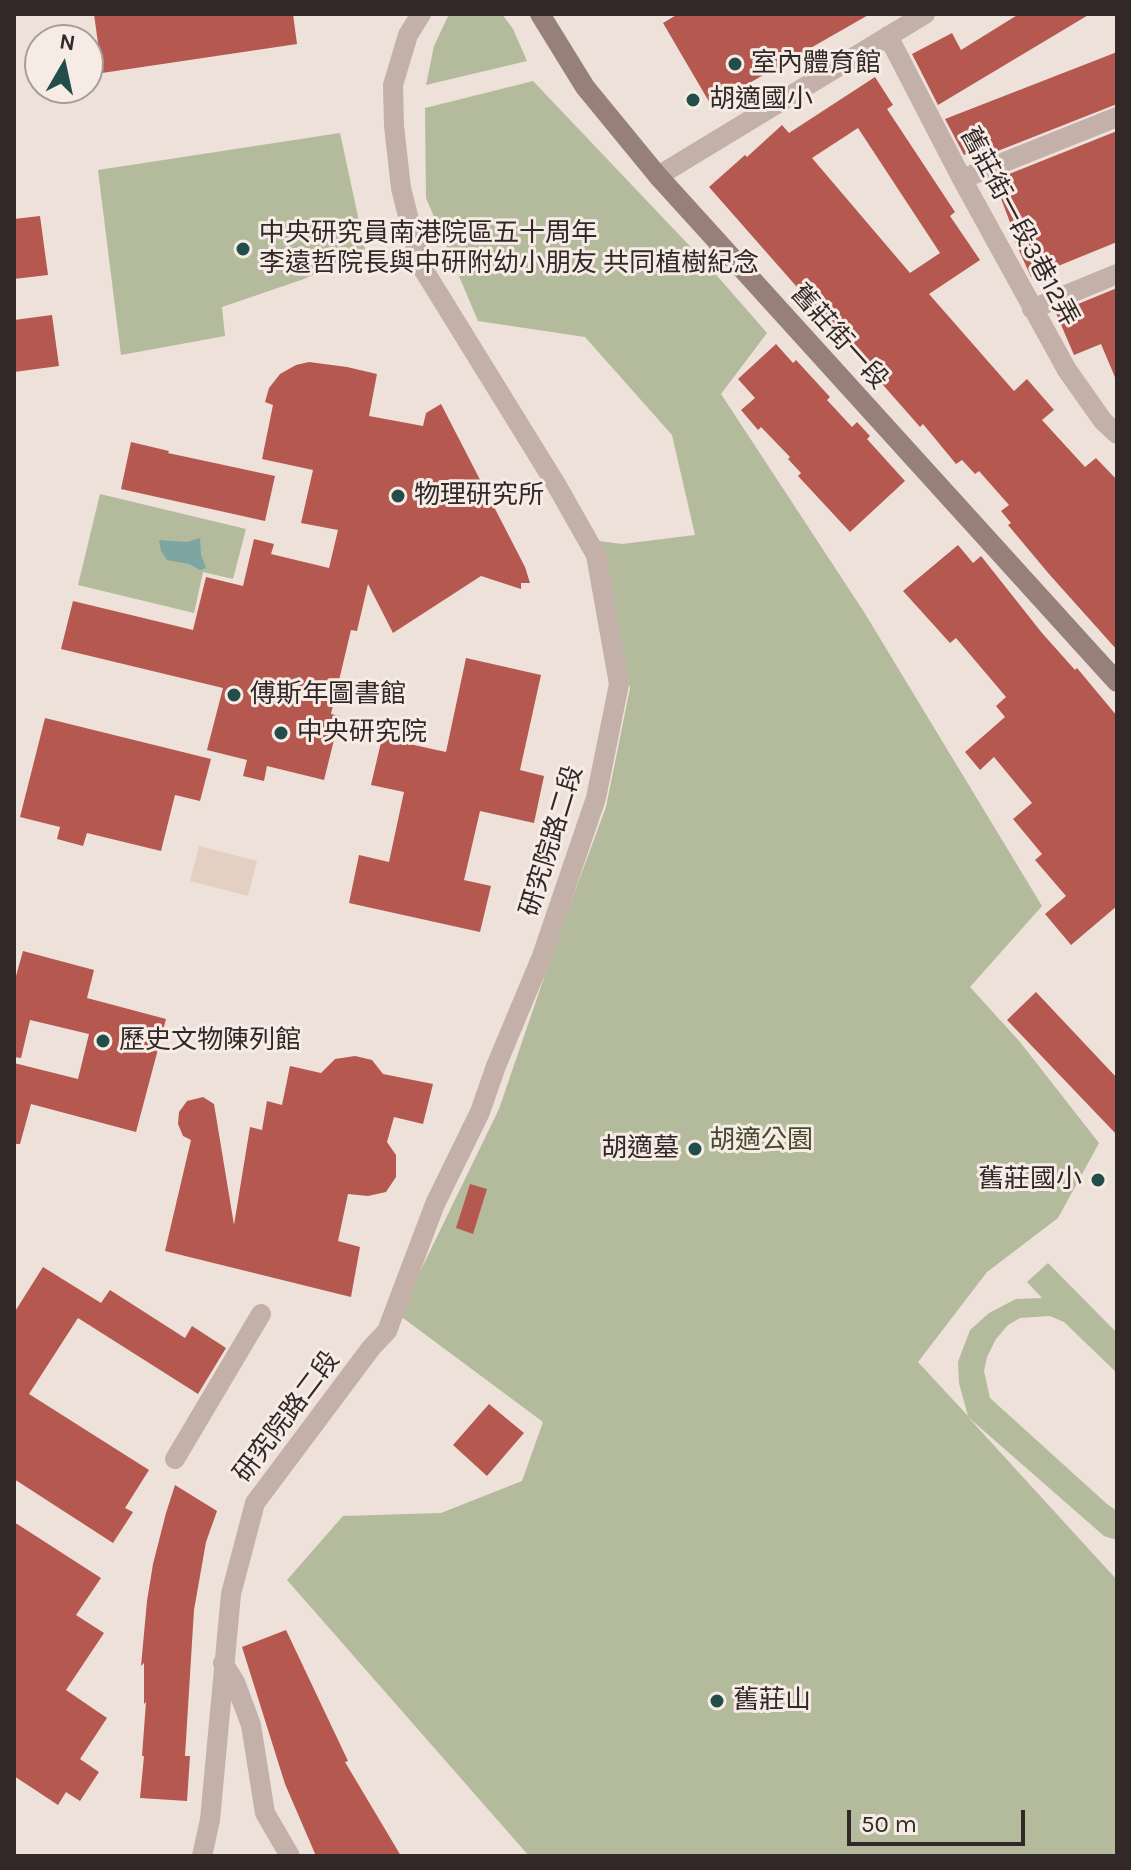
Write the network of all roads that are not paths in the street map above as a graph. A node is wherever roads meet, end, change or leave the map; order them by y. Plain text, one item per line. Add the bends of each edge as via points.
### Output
1 (421, 14) edge
2 (540, 14) edge
3 (925, 14) edge
4 (888, 36) junction
5 (1117, 117) edge
6 (658, 176) junction
7 (962, 179) junction
8 (1117, 274) edge
9 (1032, 309) junction
10 (1112, 424) edge
11 (1117, 682) edge
12 (261, 1314) dead end
13 (175, 1459) dead end
14 (223, 1663) junction
15 (202, 1856) edge
16 (290, 1856) edge

1 - 14 street, 研究院路二段 via 408,35 393,85 401,188 420,264 596,555 619,684 596,798 542,956 480,1112 435,1204 387,1331 255,1502 231,1594
2 - 6 main road, 舊莊街一段 via 585,87
3 - 4 street
4 - 6 street
4 - 7 street, 舊莊街一段3巷12弄
5 - 7 street
6 - 11 main road, 舊莊街一段
7 - 9 street, 舊莊街一段3巷12弄
8 - 9 street
9 - 10 street, 舊莊街一段3巷12弄 via 1067,370
12 - 13 street
14 - 15 street, 研究院路二段 via 210,1820
14 - 16 street via 251,1725 265,1813

